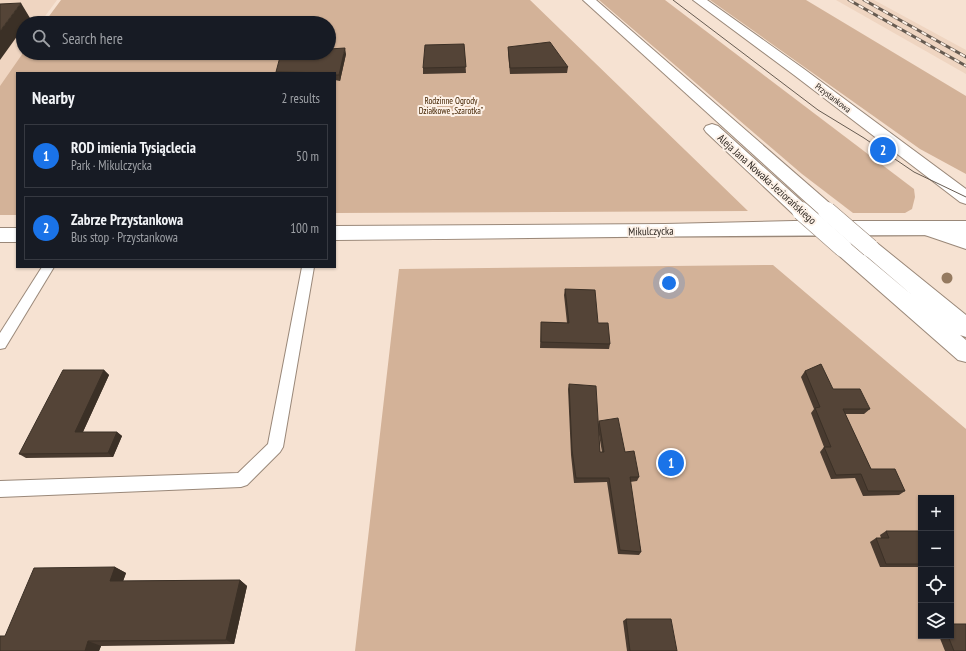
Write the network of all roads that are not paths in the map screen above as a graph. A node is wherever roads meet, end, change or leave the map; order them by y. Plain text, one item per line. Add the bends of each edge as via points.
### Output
1 (699, 0) edge
2 (583, 2) edge
3 (684, 104) dead end
4 (701, 120) dead end
5 (966, 198) edge
6 (926, 228) junction
7 (966, 228) edge
8 (336, 233) edge
9 (0, 235) edge
10 (16, 235) edge
11 (966, 242) edge
12 (47, 268) edge
13 (308, 268) edge
14 (966, 328) edge
15 (0, 344) edge
16 (966, 353) edge
17 (0, 489) edge

1 - 5 main road, Przystankowa
2 - 3 main road, Aleja Jana Nowaka-Jeziorańskiego
2 - 14 main road, Aleja Jana Nowaka-Jeziorańskiego, bridge
4 - 16 main road, Aleja Jana Nowaka-Jeziorańskiego, bridge via 842,248
6 - 7 main road, Mikulczycka
6 - 8 main road, Mikulczycka
6 - 11 main road
9 - 10 main road
12 - 15 lane
13 - 17 lane via 275,447 241,480

